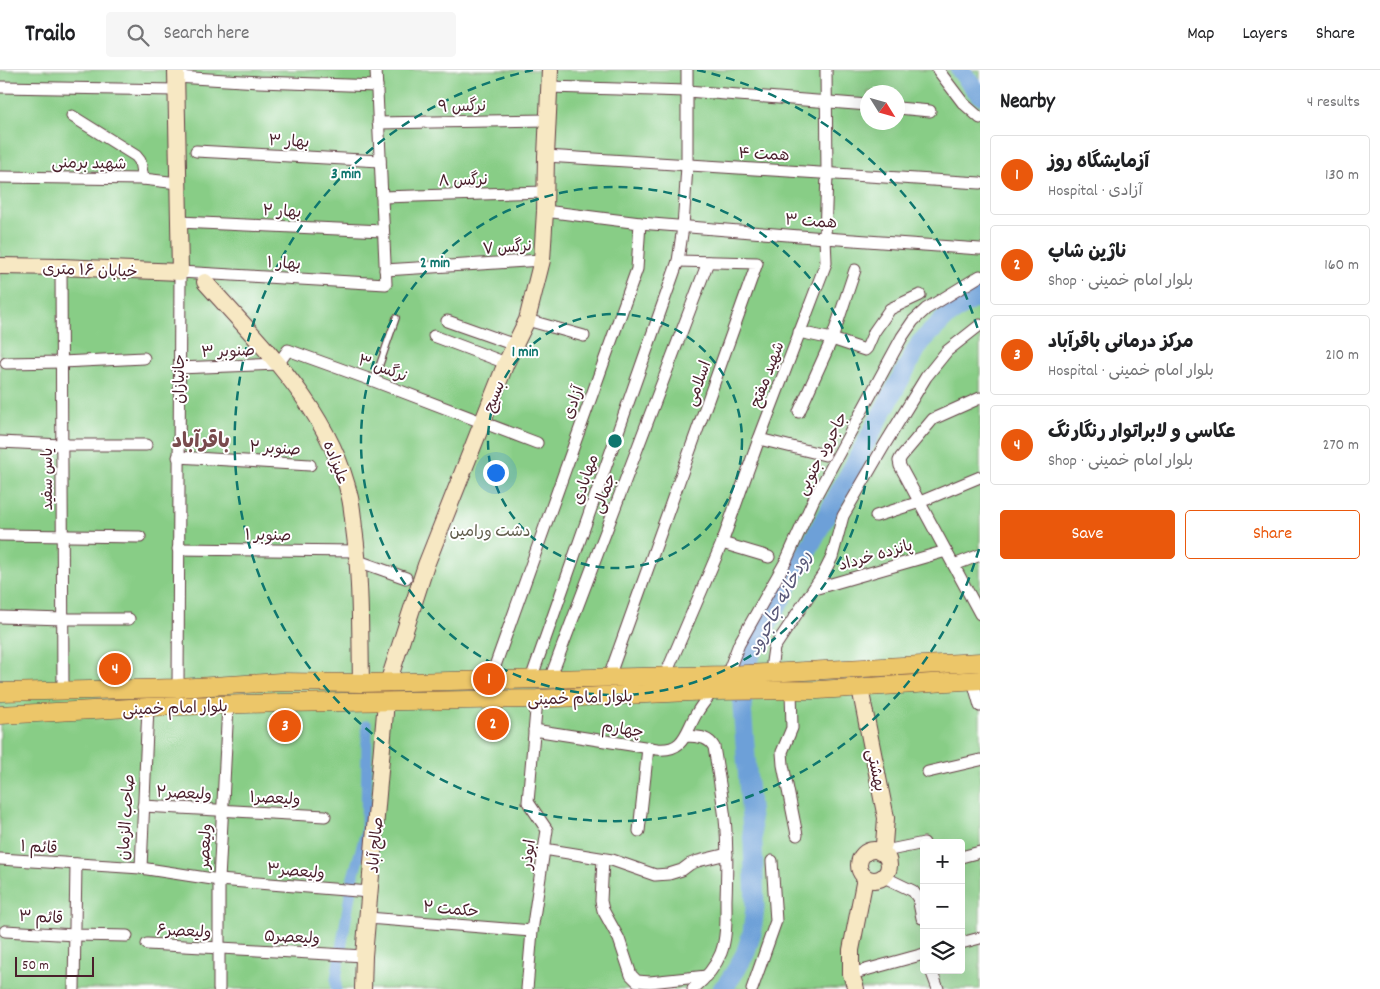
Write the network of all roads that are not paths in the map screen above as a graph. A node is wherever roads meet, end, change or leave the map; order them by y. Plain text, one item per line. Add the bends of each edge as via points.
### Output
1 (376, 70) edge
2 (550, 70) edge
3 (687, 70) edge
4 (826, 70) edge
5 (938, 70) edge
6 (176, 79) edge
7 (0, 86) edge
8 (376, 86) junction
9 (549, 87) junction
10 (687, 91) junction
11 (826, 102) junction
12 (860, 104) edge
13 (905, 109) edge
14 (930, 111) dead end
15 (72, 116) dead end
16 (980, 118) edge
17 (547, 120) junction
18 (378, 123) junction
19 (196, 151) dead end
20 (546, 156) junction
21 (380, 161) junction
22 (687, 166) junction
23 (826, 173) junction
24 (0, 177) edge
25 (143, 179) junction
26 (178, 183) junction
27 (980, 184) edge
28 (545, 192) junction
29 (382, 197) junction
30 (545, 211) junction
31 (179, 222) junction
32 (640, 222) junction
33 (683, 227) junction
34 (384, 231) junction
35 (825, 238) junction
36 (980, 248) edge
37 (542, 260) junction
38 (678, 261) junction
39 (708, 262) junction
40 (0, 266) edge
41 (61, 267) junction
42 (385, 270) junction
43 (856, 270) dead end
44 (180, 272) junction
45 (980, 276) edge
46 (205, 282) dead end
47 (920, 295) dead end
48 (396, 318) dead end
49 (527, 320) junction
50 (448, 321) dead end
51 (980, 325) edge
52 (799, 332) junction
53 (434, 336) dead end
54 (584, 336) dead end
55 (832, 339) junction
56 (515, 345) junction
57 (144, 358) dead end
58 (62, 362) junction
59 (6, 363) dead end
60 (506, 363) junction
61 (278, 364) junction
62 (178, 368) junction
63 (374, 380) junction
64 (980, 398) edge
65 (799, 412) dead end
66 (482, 422) junction
67 (759, 439) junction
68 (0, 442) edge
69 (537, 444) dead end
70 (62, 445) junction
71 (146, 445) dead end
72 (825, 455) dead end
73 (178, 457) junction
74 (310, 465) dead end
75 (980, 477) edge
76 (920, 502) junction
77 (876, 516) dead end
78 (0, 535) edge
79 (63, 536) junction
80 (140, 537) dead end
81 (722, 543) junction
82 (178, 549) junction
83 (946, 551) junction
84 (980, 555) edge
85 (358, 556) junction
86 (768, 557) dead end
87 (954, 565) junction
88 (406, 578) dead end
89 (814, 589) junction
90 (976, 598) edge
91 (980, 614) edge
92 (0, 617) edge
93 (129, 618) dead end
94 (63, 619) junction
95 (980, 662) edge
96 (665, 676) junction
97 (609, 678) junction
98 (531, 679) junction
99 (550, 679) junction
100 (490, 680) junction
101 (719, 681) junction
102 (977, 681) edge
103 (772, 682) junction
104 (361, 683) junction
105 (388, 683) junction
106 (178, 688) junction
107 (860, 688) junction
108 (64, 690) junction
109 (790, 690) junction
110 (0, 692) edge
111 (536, 699) junction
112 (386, 700) junction
113 (228, 705) junction
114 (980, 706) edge
115 (148, 707) junction
116 (0, 715) edge
117 (534, 730) junction
118 (686, 736) junction
119 (648, 748) junction
120 (980, 760) edge
121 (928, 772) dead end
122 (143, 806) junction
123 (222, 810) junction
124 (325, 816) dead end
125 (639, 831) dead end
126 (797, 835) dead end
127 (920, 844) edge
128 (544, 849) junction
129 (880, 852) junction
130 (980, 852) edge
131 (727, 854) junction
132 (965, 856) edge
133 (0, 859) edge
134 (603, 859) junction
135 (772, 861) dead end
136 (76, 864) junction
137 (141, 868) junction
138 (884, 877) junction
139 (865, 878) junction
140 (219, 880) junction
141 (370, 892) junction
142 (920, 908) edge
143 (368, 918) junction
144 (5, 931) dead end
145 (532, 931) junction
146 (75, 935) junction
147 (127, 936) dead end
148 (980, 940) edge
149 (965, 942) edge
150 (147, 944) dead end
151 (220, 948) junction
152 (364, 956) junction
153 (920, 956) edge
154 (932, 974) edge
155 (707, 976) junction
156 (853, 981) edge
157 (74, 989) edge
158 (219, 989) edge
159 (362, 989) edge
160 (527, 989) edge
161 (693, 989) edge
162 (752, 989) edge
163 (938, 989) edge

1 - 8 street
2 - 9 street, بسیج
3 - 10 street
4 - 11 street, شهید مفتح
5 - 16 street via 963,103
6 - 7 street
6 - 8 street
6 - 26 street, جانبازان
8 - 18 street
9 - 10 street
9 - 17 street, بسیج
10 - 11 street
10 - 22 street
11 - 12 street
11 - 23 street, شهید مفتح
13 - 14 street
15 - 25 street via 136,156
17 - 18 street, نرگس ۹
17 - 20 street, بسیج
18 - 21 street
19 - 21 street, بهار ۳
20 - 22 street, همت ۴
20 - 28 street, بسیج
21 - 29 street
22 - 23 street, همت ۴
22 - 33 street
23 - 27 street, همت ۴
23 - 35 street, شهید مفتح
24 - 25 street, شهید برمنی
25 - 26 street, شهید برمنی
26 - 31 street, جانبازان
28 - 29 street, نرگس ۸
28 - 30 street, بسیج
29 - 34 street
30 - 32 street
30 - 37 street, بسیج
31 - 34 street, بهار ۲
31 - 44 street, جانبازان
32 - 33 street, همت ۳
32 - 100 street, آزادی via 637,269
33 - 35 street, همت ۳
33 - 38 street
34 - 42 street
35 - 36 street, همت ۳
35 - 52 street, شهید مفتح via 826,263
37 - 42 street, نرگس ۷
37 - 49 street, بسیج
38 - 39 street, اسلامی
38 - 98 street, مهابادی
39 - 97 street, اسلامی via 757,263
39 - 99 street, جمالی
40 - 41 street, خیابان ۱۶ متری
41 - 44 street, خیابان ۱۶ متری
41 - 58 street, یاس سفید
42 - 44 street, بهار ۱ via 386,284
43 - 55 street
44 - 62 street, جانبازان
45 - 101 street, جاجرود جنوبی via 926,309 902,337 813,501 786,561
46 - 61 street, علیزاده
47 - 55 street via 890,309 865,350
48 - 63 lane
49 - 54 street
49 - 56 street, بسیج
50 - 56 street
51 - 89 street via 947,352 926,377 843,516 832,557
52 - 55 street
52 - 67 street, شهید مفتح
53 - 60 street
55 - 65 street
56 - 60 street, بسیج
57 - 58 street
58 - 59 street
58 - 70 street, یاس سفید
60 - 66 street, بسیج
61 - 62 street, صنوبر ۳
61 - 63 street, نرگس ۳ via 288,350
61 - 85 street, علیزاده via 330,440 350,498
62 - 73 street, جانبازان
63 - 66 street, نرگس ۳
64 - 76 street via 933,419 901,457 900,466
66 - 69 street, نرگس ۳
66 - 105 street, بسیج via 426,566
67 - 72 street
67 - 81 street, شهید مفتح
68 - 70 street
70 - 71 street
70 - 79 street, یاس سفید
73 - 74 street, صنوبر ۲
73 - 82 street, جانبازان
75 - 76 street
76 - 77 street
76 - 83 street
78 - 79 street
79 - 80 street
79 - 94 street, یاس سفید
81 - 86 street
81 - 96 street, شهید مفتح
82 - 85 street, صنوبر ۱
82 - 106 street, جانبازان
83 - 87 street
83 - 89 street, پانزده خرداد
84 - 87 street
85 - 88 street, صنوبر ۱
85 - 104 street, علیزاده
87 - 90 street
89 - 103 street via 774,648
90 - 91 street
92 - 94 street
93 - 94 street
94 - 108 street, یاس سفید
95 - 103 main road, بلوار امام خمینی
96 - 97 main road, بلوار امام خمینی
96 - 101 main road, بلوار امام خمینی
97 - 99 main road, بلوار امام خمینی
98 - 99 main road, بلوار امام خمینی
98 - 100 main road, بلوار امام خمینی
100 - 105 main road, بلوار امام خمینی
101 - 103 main road, بلوار امام خمینی
101 - 111 main road, بلوار امام خمینی
101 - 118 street, جاجرود جنوبی via 697,711
102 - 107 main road, بلوار امام خمینی
102 - 114 street
103 - 109 main road, بلوار امام خمینی
104 - 105 main road, بلوار امام خمینی
104 - 106 main road, بلوار امام خمینی via 282,682
106 - 108 main road, بلوار امام خمینی
107 - 109 main road, بلوار امام خمینی
107 - 129 street, بهشتی via 886,818 884,844
108 - 110 main road, بلوار امام خمینی
109 - 126 street via 792,728 782,752
111 - 112 main road, بلوار امام خمینی
111 - 117 street, ابوذر
112 - 113 main road, بلوار امام خمینی
112 - 141 street, صالح آباد
113 - 115 main road, بلوار امام خمینی
113 - 123 street, ولیعصر
115 - 116 main road, بلوار امام خمینی
115 - 122 street, صاحب الزمان
117 - 119 street, چهارم
117 - 128 street, ابوذر via 528,802 547,830
118 - 119 street, چهارم via 672,748
118 - 131 street via 706,738 714,747
119 - 125 street
120 - 121 street
122 - 123 street, ولیعصر۲
122 - 137 street, صاحب الزمان
123 - 124 street, ولیعصر۱
123 - 140 street, ولیعصر
127 - 129 street
128 - 134 street
128 - 145 street, ابوذر
129 - 138 street via 888,863
129 - 139 street via 870,851 862,856 860,870
130 - 132 street
131 - 134 street via 662,875
131 - 155 street via 724,939 721,952
133 - 136 street, قائم ۱
134 - 155 street via 603,910 619,939 630,975 650,982
135 - 162 street via 776,921
136 - 137 street, صاحب الزمان
136 - 146 street
137 - 140 street, ولیعصر۳
138 - 139 street
138 - 142 street via 912,892 918,898
139 - 156 street via 851,950
140 - 141 street, ولیعصر۳
140 - 151 street, ولیعصر
141 - 143 street, صالح آباد
143 - 145 street, حکمت ۲
143 - 152 street, صالح آباد
144 - 146 street, قائم ۳
145 - 160 street, ابوذر
146 - 147 street, قائم ۳
146 - 157 street
148 - 149 street
150 - 151 street, ولیعصر۶
151 - 152 street, ولیعصر۵
151 - 158 street, ولیعصر
152 - 159 street, صالح آباد
153 - 156 street
154 - 163 street
155 - 161 street

